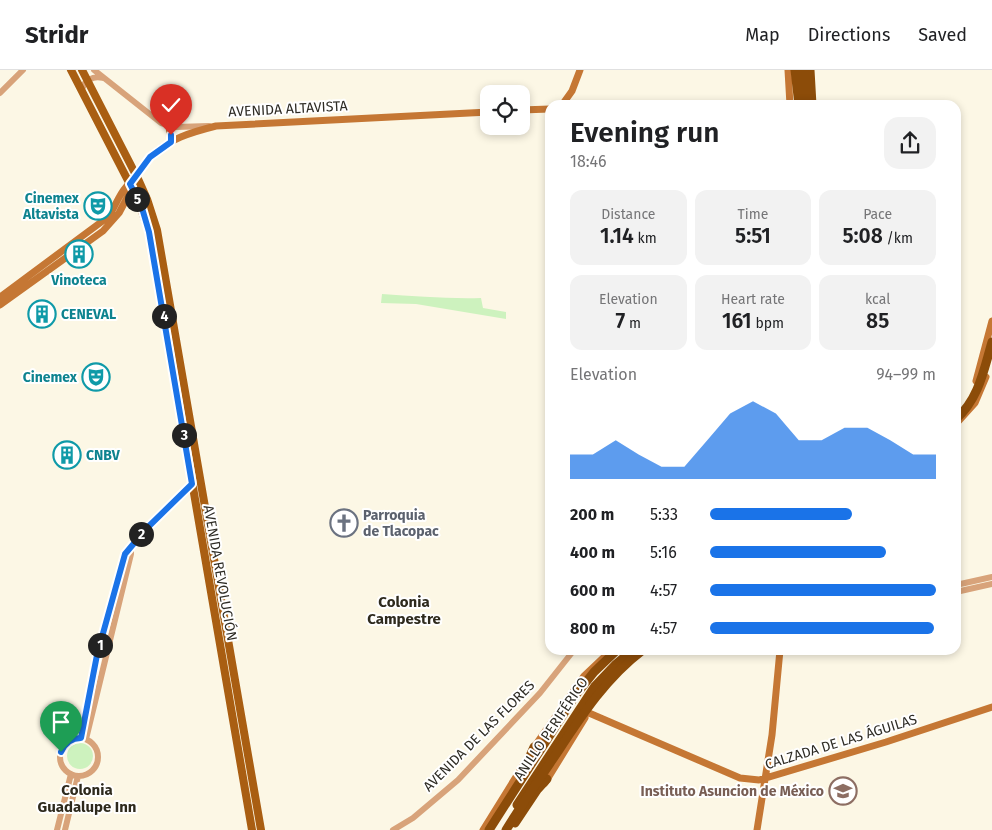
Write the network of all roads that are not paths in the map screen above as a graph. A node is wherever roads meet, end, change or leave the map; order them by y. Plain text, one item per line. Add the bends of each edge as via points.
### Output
1 (23, 70) edge
2 (71, 70) edge
3 (82, 70) edge
4 (94, 70) edge
5 (580, 70) edge
6 (788, 70) edge
7 (796, 70) edge
8 (803, 70) edge
9 (811, 70) edge
10 (104, 78) junction
11 (88, 81) junction
12 (82, 91) junction
13 (0, 93) edge
14 (793, 94) dead end
15 (566, 100) edge
16 (790, 100) edge
17 (794, 100) edge
18 (799, 100) edge
19 (806, 100) edge
20 (811, 100) edge
21 (815, 100) edge
22 (545, 109) edge
23 (530, 110) edge
24 (480, 112) edge
25 (168, 126) junction
26 (216, 126) junction
27 (171, 142) junction
28 (136, 174) junction
29 (130, 184) junction
30 (70, 245) junction
31 (75, 251) junction
32 (4, 297) edge
33 (0, 305) edge
34 (992, 321) edge
35 (992, 342) edge
36 (983, 354) junction
37 (992, 356) edge
38 (961, 408) edge
39 (961, 414) edge
40 (961, 419) edge
41 (196, 450) junction
42 (186, 452) junction
43 (192, 484) junction
44 (131, 545) junction
45 (992, 577) edge
46 (961, 584) edge
47 (992, 584) edge
48 (961, 591) edge
49 (570, 655) edge
50 (607, 655) edge
51 (612, 655) edge
52 (617, 655) edge
53 (628, 655) edge
54 (635, 655) edge
55 (637, 655) edge
56 (643, 655) edge
57 (780, 655) edge
58 (634, 662) junction
59 (992, 707) edge
60 (588, 713) junction
61 (83, 738) junction
62 (534, 747) junction
63 (74, 775) junction
64 (547, 779) junction
65 (766, 779) junction
66 (508, 806) junction
67 (57, 830) edge
68 (65, 830) edge
69 (252, 830) edge
70 (261, 830) edge
71 (393, 830) edge
72 (483, 830) edge
73 (489, 830) edge
74 (494, 830) edge
75 (501, 830) edge
76 (506, 830) edge
77 (511, 830) edge
78 (516, 830) edge
79 (757, 830) edge

1 - 13 street
2 - 12 main road, AVENIDA REVOLUCIÓN
3 - 11 main road, AVENIDA REVOLUCIÓN
4 - 10 street
5 - 15 main road
6 - 16 main road
7 - 18 highway
8 - 19 highway
9 - 20 highway
9 - 21 main road
10 - 11 street
10 - 25 street
11 - 12 street
11 - 28 main road, AVENIDA REVOLUCIÓN
12 - 29 main road, AVENIDA REVOLUCIÓN
14 - 17 highway
22 - 23 main road
24 - 26 main road, AVENIDA ALTAVISTA
25 - 26 street, AVENIDA ALTAVISTA
25 - 27 main road
26 - 27 main road
27 - 28 main road via 150,157
28 - 29 main road
28 - 41 main road, AVENIDA REVOLUCIÓN via 157,230
29 - 30 main road via 108,217
29 - 31 main road via 128,196 116,218
29 - 42 main road, AVENIDA REVOLUCIÓN via 149,232
30 - 31 main road
30 - 32 main road
31 - 32 main road
32 - 33 main road
34 - 36 main road
35 - 39 highway, bridge via 976,393
36 - 37 main road via 988,359
36 - 38 main road via 973,390
37 - 40 main road via 978,397
41 - 42 main road
41 - 70 main road, AVENIDA REVOLUCIÓN
42 - 43 main road, AVENIDA REVOLUCIÓN
43 - 44 street
43 - 69 main road, AVENIDA REVOLUCIÓN
44 - 61 street
44 - 61 street via 125,554 97,655
45 - 46 street
47 - 48 street
49 - 71 street, AVENIDA DE LAS FLORES via 540,693 458,780 413,818
50 - 62 main road via 584,676
51 - 73 highway, bridge via 575,696
52 - 66 highway, ANILLO PERIFÉRICO via 591,679
53 - 75 highway, ANILLO PERIFÉRICO via 595,686
54 - 58 highway
55 - 76 highway, bridge via 594,698
56 - 58 main road
57 - 65 main road
58 - 60 main road
59 - 65 main road, CALZADA DE LAS ÁGUILAS
60 - 64 main road
60 - 65 main road, CALZADA DE LAS ÁGUILAS via 740,778
61 - 63 street via 70,740 61,752 64,768
61 - 63 street via 96,747 98,762 91,772
62 - 66 highway
62 - 72 main road
63 - 67 street
63 - 68 street
64 - 77 highway
64 - 78 main road
65 - 79 main road
66 - 74 highway, ANILLO PERIFÉRICO

